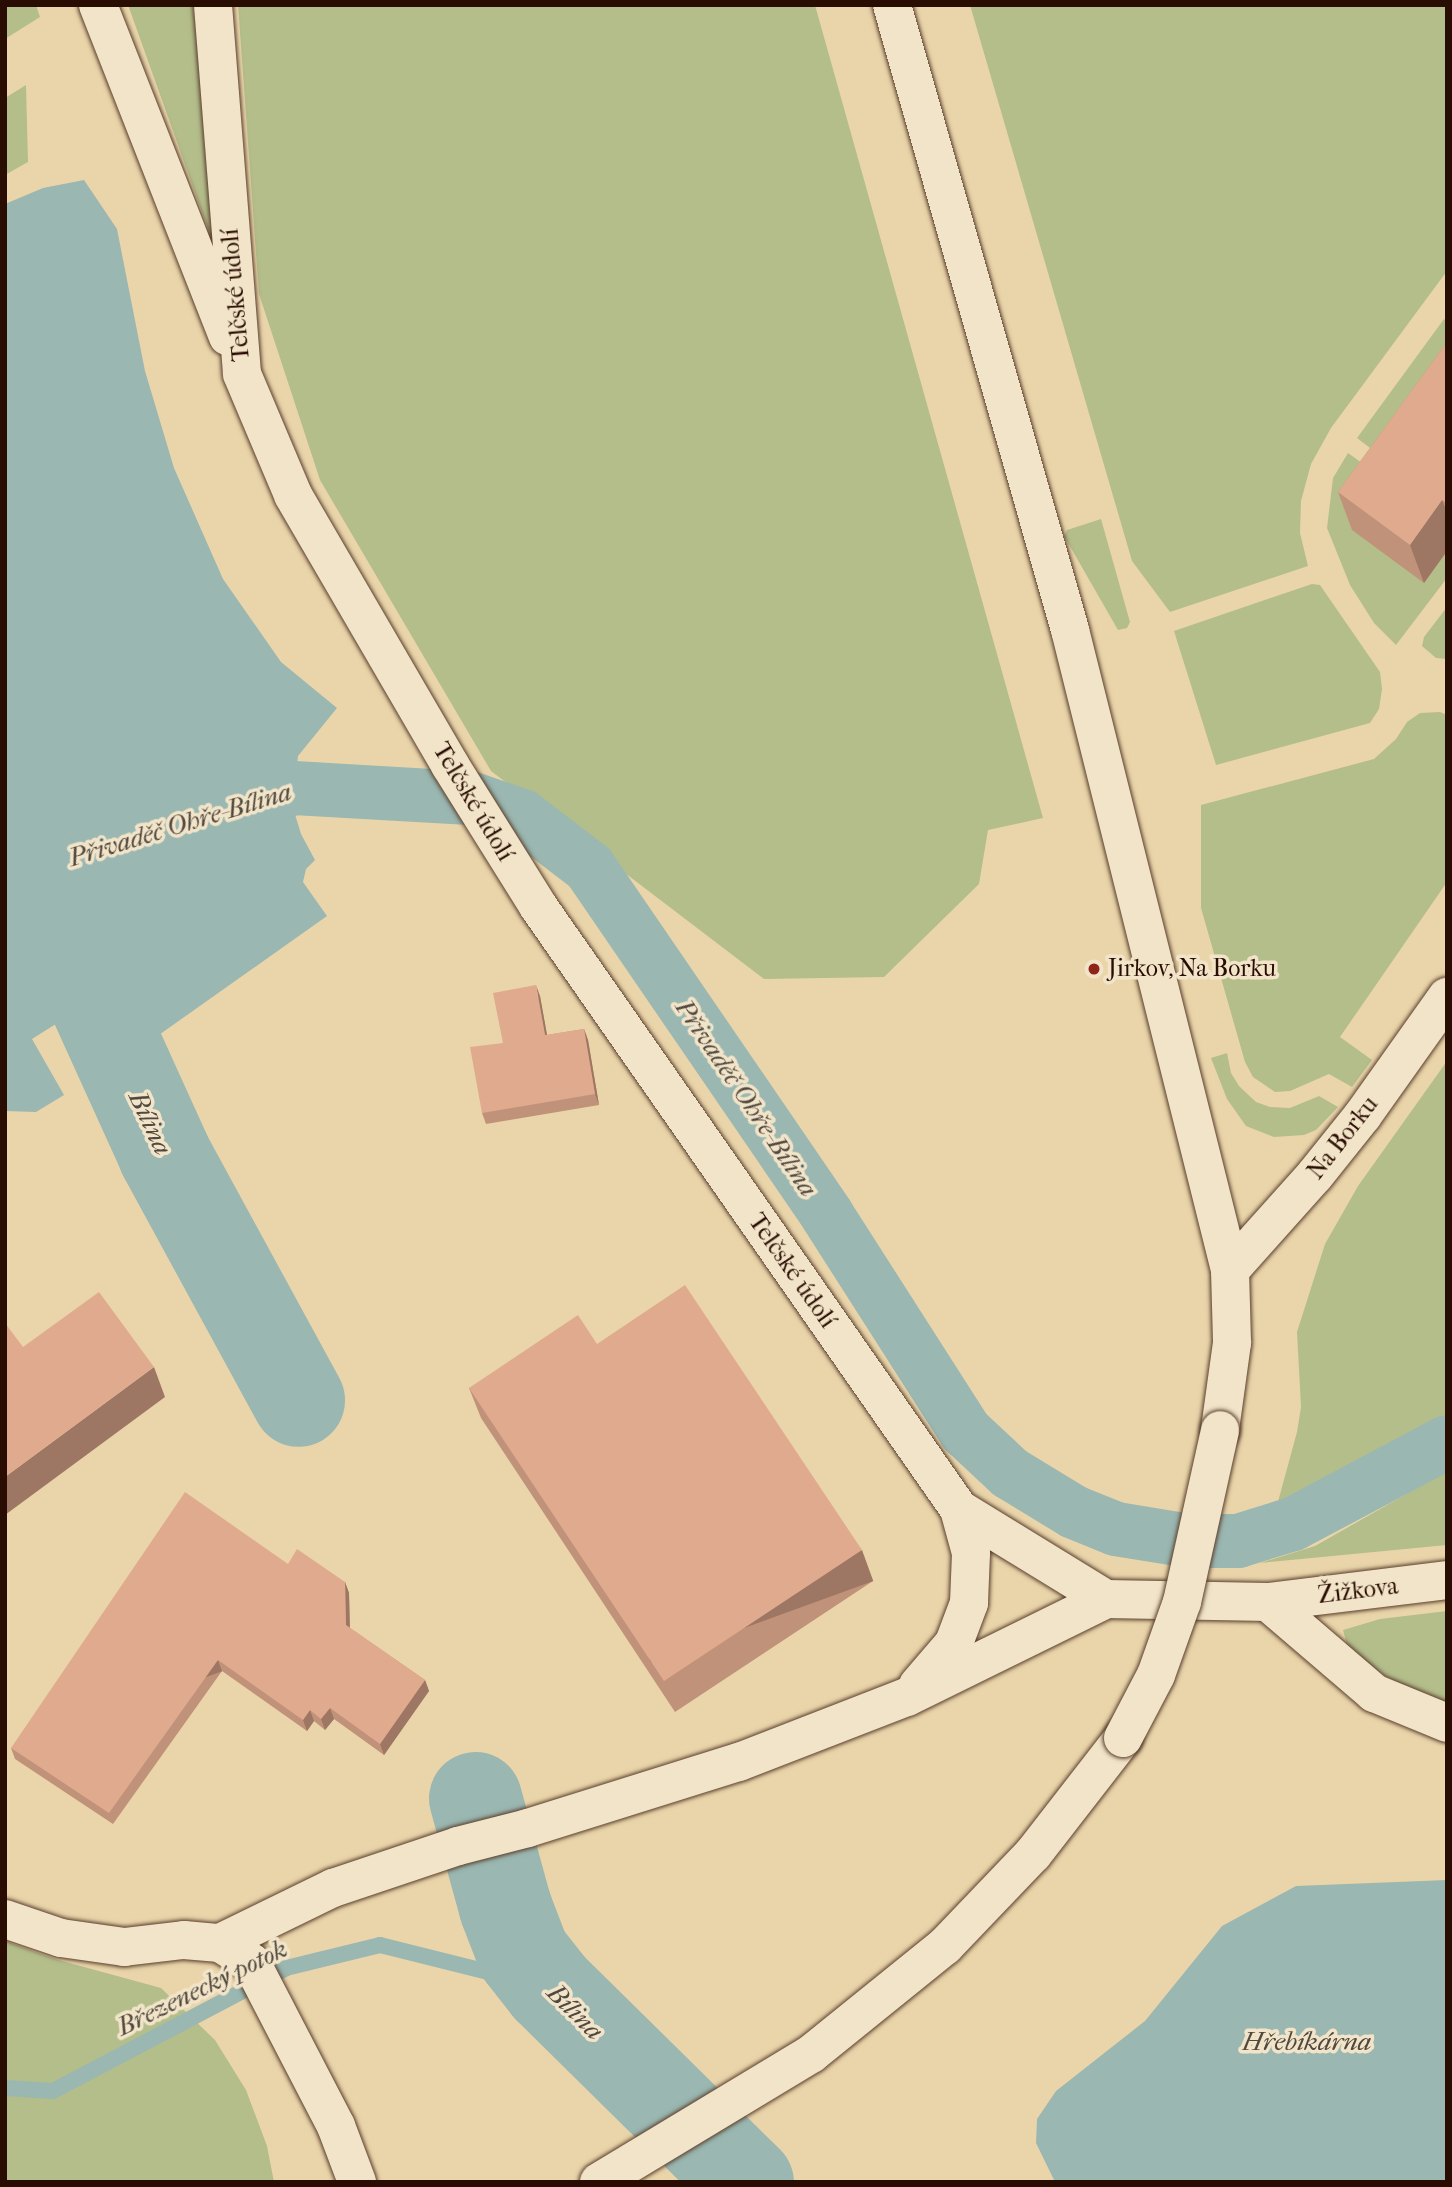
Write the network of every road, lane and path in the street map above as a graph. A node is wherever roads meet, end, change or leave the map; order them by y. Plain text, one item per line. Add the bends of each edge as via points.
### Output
1 (98, 5) edge
2 (213, 5) edge
3 (892, 5) edge
4 (242, 374) junction
5 (1447, 997) edge
6 (1230, 1270) junction
7 (959, 1508) junction
8 (1447, 1580) edge
9 (1106, 1599) junction
10 (1268, 1602) junction
11 (908, 1697) junction
12 (1447, 1723) edge
13 (5, 1919) edge
14 (236, 1953) junction
15 (604, 2179) edge
16 (357, 2182) edge

1 - 4 street
2 - 4 street, Telčské údolí
3 - 6 street via 1070,630
4 - 7 street, Telčské údolí via 293,495 505,854
5 - 6 street, Na Borku via 1355,1125
6 - 15 street, bridge via 1232,1343 1220,1430 1182,1602 1156,1675 1123,1738 1033,1854 945,1946 811,2054
7 - 9 street
7 - 11 street via 971,1553 970,1603 954,1643
8 - 10 street, Žižkova
9 - 10 street, Žižkova
9 - 11 street
10 - 12 street via 1374,1693
11 - 14 street via 739,1762 333,1888
13 - 14 street via 61,1938 124,1947 184,1940
14 - 16 street via 269,1997 336,2126

